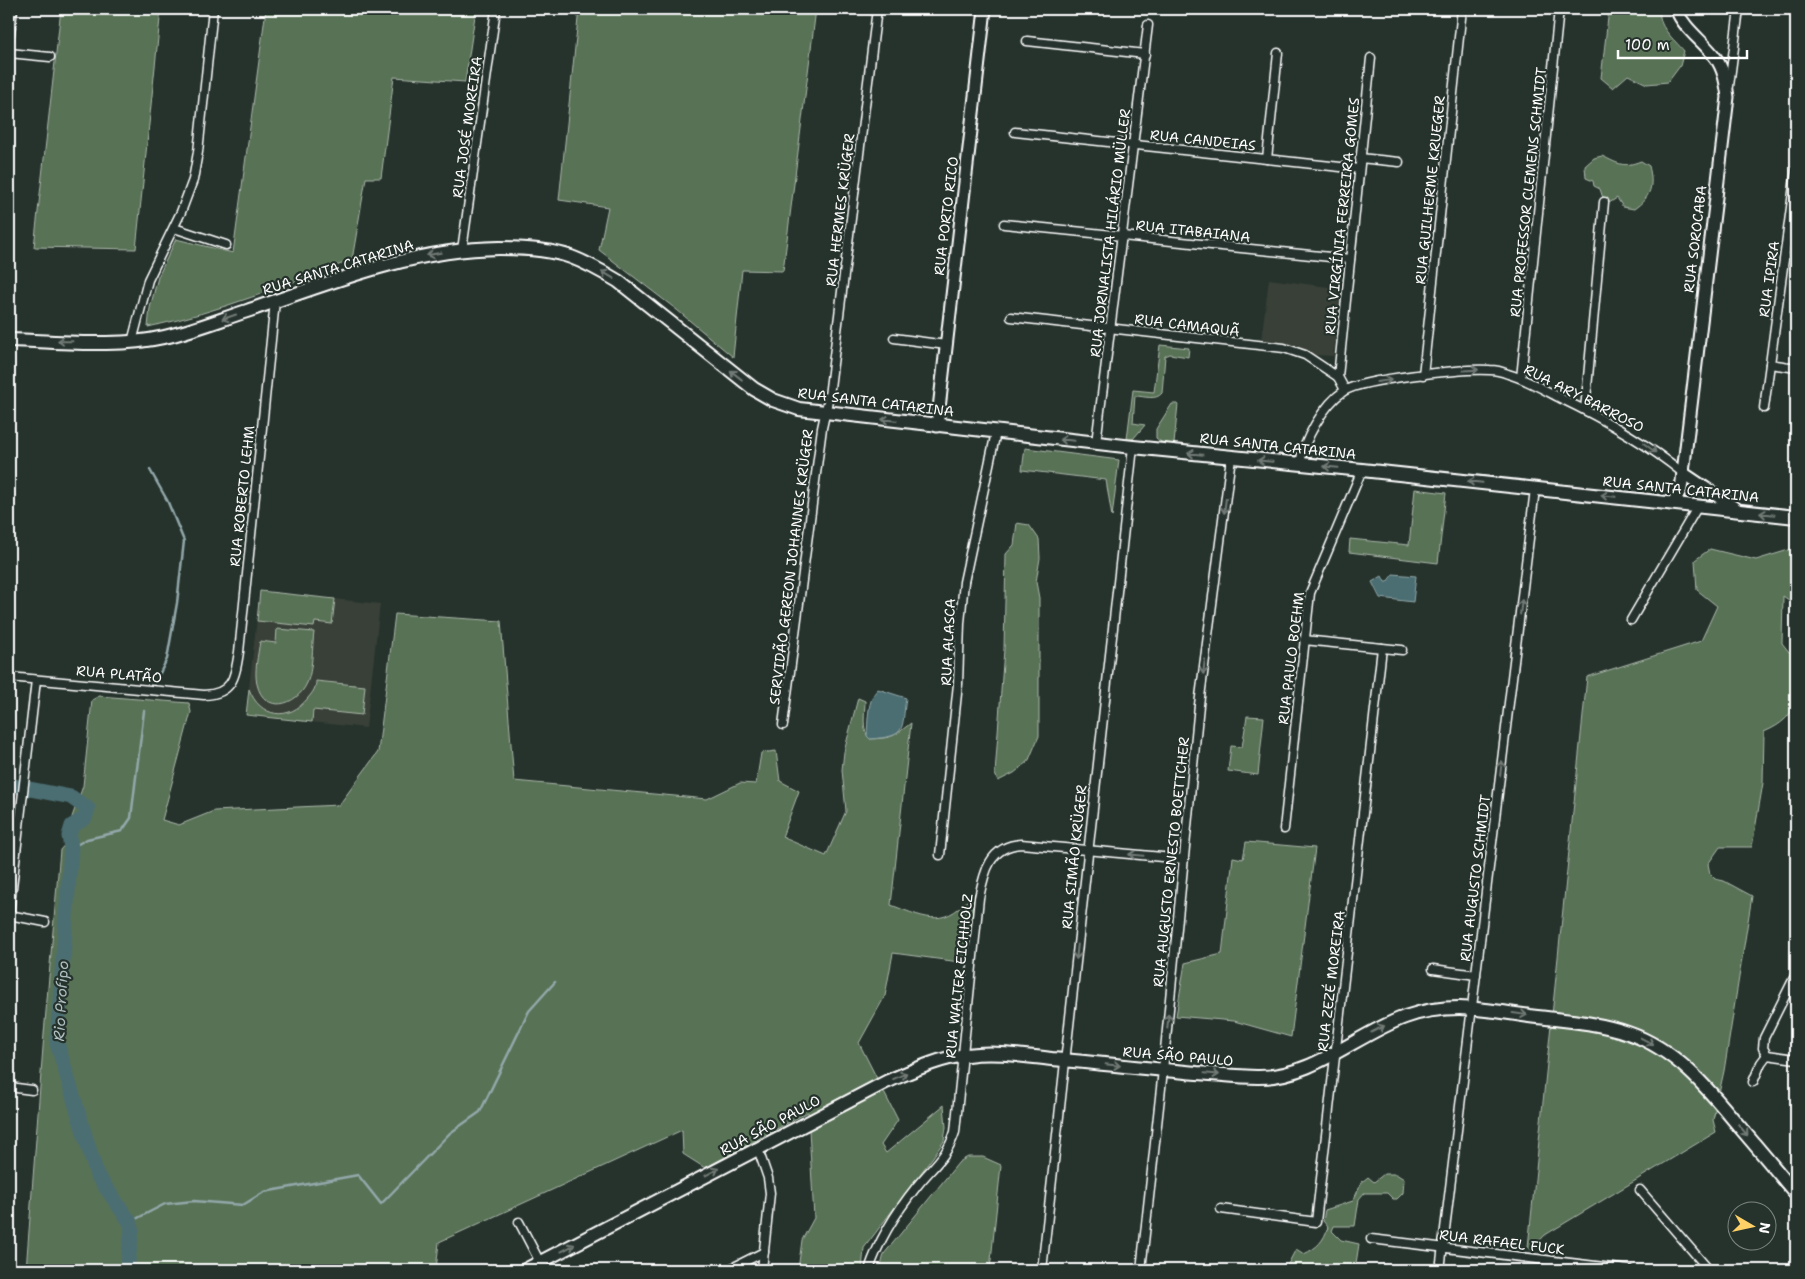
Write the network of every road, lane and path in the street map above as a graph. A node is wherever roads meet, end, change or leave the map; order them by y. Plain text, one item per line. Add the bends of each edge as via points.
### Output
1 (13, 9) edge
2 (213, 9) edge
3 (496, 9) edge
4 (877, 9) edge
5 (986, 9) edge
6 (1462, 9) edge
7 (1559, 9) edge
8 (1676, 9) edge
9 (1739, 9) edge
10 (1148, 25) dead end
11 (9, 41) edge
12 (1027, 41) dead end
13 (1278, 53) dead end
14 (9, 54) edge
15 (1145, 54) junction
16 (50, 58) dead end
17 (1370, 58) dead end
18 (1728, 97) junction
19 (1015, 132) dead end
20 (1133, 145) junction
21 (1360, 158) junction
22 (1267, 159) junction
23 (1399, 162) dead end
24 (1359, 169) junction
25 (1796, 170) edge
26 (1604, 202) dead end
27 (1004, 224) dead end
28 (174, 228) junction
29 (1122, 236) junction
30 (226, 245) dead end
31 (462, 250) junction
32 (1350, 259) junction
33 (275, 301) junction
34 (1012, 317) dead end
35 (1110, 329) junction
36 (894, 338) dead end
37 (9, 340) edge
38 (132, 342) junction
39 (946, 345) junction
40 (1770, 364) junction
41 (1796, 368) edge
42 (1423, 375) junction
43 (1338, 377) junction
44 (1521, 378) junction
45 (1345, 390) junction
46 (1764, 408) dead end
47 (1585, 410) junction
48 (825, 413) junction
49 (937, 426) junction
50 (996, 432) junction
51 (1096, 443) junction
52 (1133, 447) junction
53 (1231, 458) junction
54 (1300, 464) junction
55 (1362, 470) junction
56 (1683, 473) junction
57 (1535, 488) junction
58 (1673, 503) junction
59 (1698, 506) junction
60 (1738, 510) junction
61 (1796, 517) edge
62 (1631, 620) dead end
63 (1304, 640) junction
64 (1382, 648) junction
65 (1402, 650) dead end
66 (9, 677) edge
67 (36, 680) junction
68 (225, 690) joint
69 (783, 725) dead end
70 (1284, 830) dead end
71 (1088, 851) junction
72 (940, 855) dead end
73 (1184, 859) junction
74 (9, 914) edge
75 (45, 922) dead end
76 (1433, 969) dead end
77 (1796, 974) edge
78 (1476, 975) junction
79 (1472, 1008) junction
80 (1335, 1053) junction
81 (964, 1055) junction
82 (1767, 1055) junction
83 (1796, 1058) edge
84 (1065, 1060) junction
85 (1163, 1070) junction
86 (1754, 1082) dead end
87 (9, 1087) edge
88 (32, 1090) dead end
89 (758, 1149) junction
90 (1640, 1190) dead end
91 (1796, 1194) edge
92 (1221, 1209) dead end
93 (519, 1222) dead end
94 (1371, 1239) dead end
95 (1443, 1248) junction
96 (764, 1252) junction
97 (542, 1266) edge
98 (1589, 1268) edge
99 (525, 1270) edge
100 (728, 1270) edge
101 (762, 1270) edge
102 (869, 1270) edge
103 (1042, 1270) edge
104 (1141, 1270) edge
105 (1440, 1270) edge
106 (1629, 1270) edge
107 (1709, 1270) edge

1 - 11 street
2 - 28 street via 196,166 189,194
3 - 31 street, RUA JOSÉ MOREIRA
4 - 48 street, RUA HERMES KRÜGER
5 - 39 main road, RUA PORTO RICO
6 - 42 street, RUA GUILHERME KRUEGER
7 - 44 street, RUA PROFESSOR CLEMENS SCHMIDT
8 - 18 main road via 1686,26 1720,65
9 - 18 street, RUA SOROCABA
10 - 15 street, RUA JORNALISTA HILÁRIO MÜLLER
12 - 15 street
13 - 22 street
14 - 16 street
15 - 20 street, RUA JORNALISTA HILÁRIO MÜLLER
17 - 21 street, RUA VIRGÍNIA FERREIRA GOMES
18 - 56 main road, RUA SOROCABA
19 - 20 street, RUA CANDEIAS
20 - 22 street, RUA CANDEIAS
20 - 29 street, RUA JORNALISTA HILÁRIO MÜLLER
21 - 23 street
21 - 24 street, RUA VIRGÍNIA FERREIRA GOMES
22 - 24 street, RUA CANDEIAS
24 - 32 street, RUA VIRGÍNIA FERREIRA GOMES
25 - 40 street, RUA IPIRA
26 - 47 street
27 - 29 street, RUA ITABAIANA
28 - 30 street
28 - 38 street via 148,280
29 - 32 street, RUA ITABAIANA
29 - 35 street, RUA JORNALISTA HILÁRIO MÜLLER
31 -> 33 main road, RUA SANTA CATARINA via 403,260
48 -> 31 main road, RUA SANTA CATARINA via 793,407 765,396 618,281 586,263 542,251 511,248
32 - 43 street, RUA VIRGÍNIA FERREIRA GOMES
33 -> 38 main road, RUA SANTA CATARINA via 177,334
33 - 68 street, RUA ROBERTO LEHM via 239,652 233,680
34 - 35 street, RUA CAMAQUÃ
35 - 43 street, RUA CAMAQUÃ via 1284,348 1305,356
35 - 51 street, RUA JORNALISTA HILÁRIO MÜLLER
36 - 39 street
38 -> 37 main road, RUA SANTA CATARINA
39 - 49 main road, RUA PORTO RICO
40 - 41 street
40 - 46 street, RUA IPIRA
42 -> 44 street, RUA ARY BARROSO via 1490,370
45 -> 42 street, RUA ARY BARROSO
43 - 45 street, RUA CAMAQUÃ
44 - 47 street, RUA ARY BARROSO
45 - 54 street via 1310,432
47 -> 56 street, RUA ARY BARROSO via 1643,443
49 -> 48 main road, RUA SANTA CATARINA
48 - 69 street, SERVIDÃO GEREON JOHANNES KRÜGER
49 - 50 main road, RUA SANTA CATARINA
51 -> 50 main road, RUA SANTA CATARINA
50 - 72 street, RUA ALASCA via 964,582 958,684
51 - 52 main road, RUA SANTA CATARINA
53 -> 52 main road, RUA SANTA CATARINA
52 - 71 street, RUA SIMÃO KRÜGER
54 -> 53 main road, RUA SANTA CATARINA
53 -> 73 street, RUA AUGUSTO ERNESTO BOETTCHER via 1199,705
55 -> 54 main road, RUA SANTA CATARINA
57 -> 55 main road, RUA SANTA CATARINA
55 - 63 street, RUA PAULO BOEHM via 1313,583
56 - 58 main road, RUA SOROCABA via 1681,489
56 - 60 main road
58 -> 57 main road, RUA SANTA CATARINA
78 -> 57 street, RUA AUGUSTO SCHMIDT
58 - 59 main road, RUA SANTA CATARINA
59 - 60 main road, RUA SANTA CATARINA
59 - 62 street
61 -> 60 main road, RUA SANTA CATARINA
63 - 64 street
63 - 70 street, RUA PAULO BOEHM
64 - 65 street
64 - 80 street, RUA ZEZÉ MOREIRA
66 - 67 street, RUA PLATÃO
67 - 68 street, RUA PLATÃO via 204,695
67 - 74 street
73 -> 71 street, RUA WALTER EICHHOLZ
71 - 81 street, RUA WALTER EICHHOLZ via 1012,844 993,858 984,876 979,898
71 -> 84 street, RUA SIMÃO KRÜGER
85 -> 73 street, RUA AUGUSTO ERNESTO BOETTCHER
74 - 75 street
76 - 78 street
77 - 82 street via 1764,1038 1763,1048
78 - 79 street, RUA AUGUSTO SCHMIDT
80 -> 79 main road, RUA SÃO PAULO via 1380,1028 1410,1016 1448,1008
79 -> 91 main road, RUA SÃO PAULO via 1601,1026 1629,1033 1654,1045 1681,1063 1712,1093
79 - 95 street, RUA AUGUSTO SCHMIDT
85 -> 80 main road, RUA SÃO PAULO via 1266,1077 1305,1068
80 - 92 street, RUA ZEZÉ MOREIRA via 1316,1222
81 - 84 main road, RUA SÃO PAULO via 989,1053
89 -> 81 main road, RUA SÃO PAULO via 886,1082 933,1063
81 - 102 street, RUA WALTER EICHHOLZ via 952,1142 889,1225
82 - 83 street
82 - 86 street
84 -> 85 main road, RUA SÃO PAULO
84 - 103 street, RUA SIMÃO KRÜGER
85 - 104 street, RUA AUGUSTO ERNESTO BOETTCHER
87 - 88 street
89 - 96 street via 770,1193
97 -> 89 main road, RUA SÃO PAULO
90 - 107 street
93 - 97 street
94 - 95 street, RUA RAFAEL FUCK
95 - 98 street, RUA RAFAEL FUCK
95 - 105 street, RUA AUGUSTO SCHMIDT
96 - 100 street
96 - 101 street
97 - 99 main road, RUA SÃO PAULO
98 - 106 street, RUA RAFAEL FUCK

